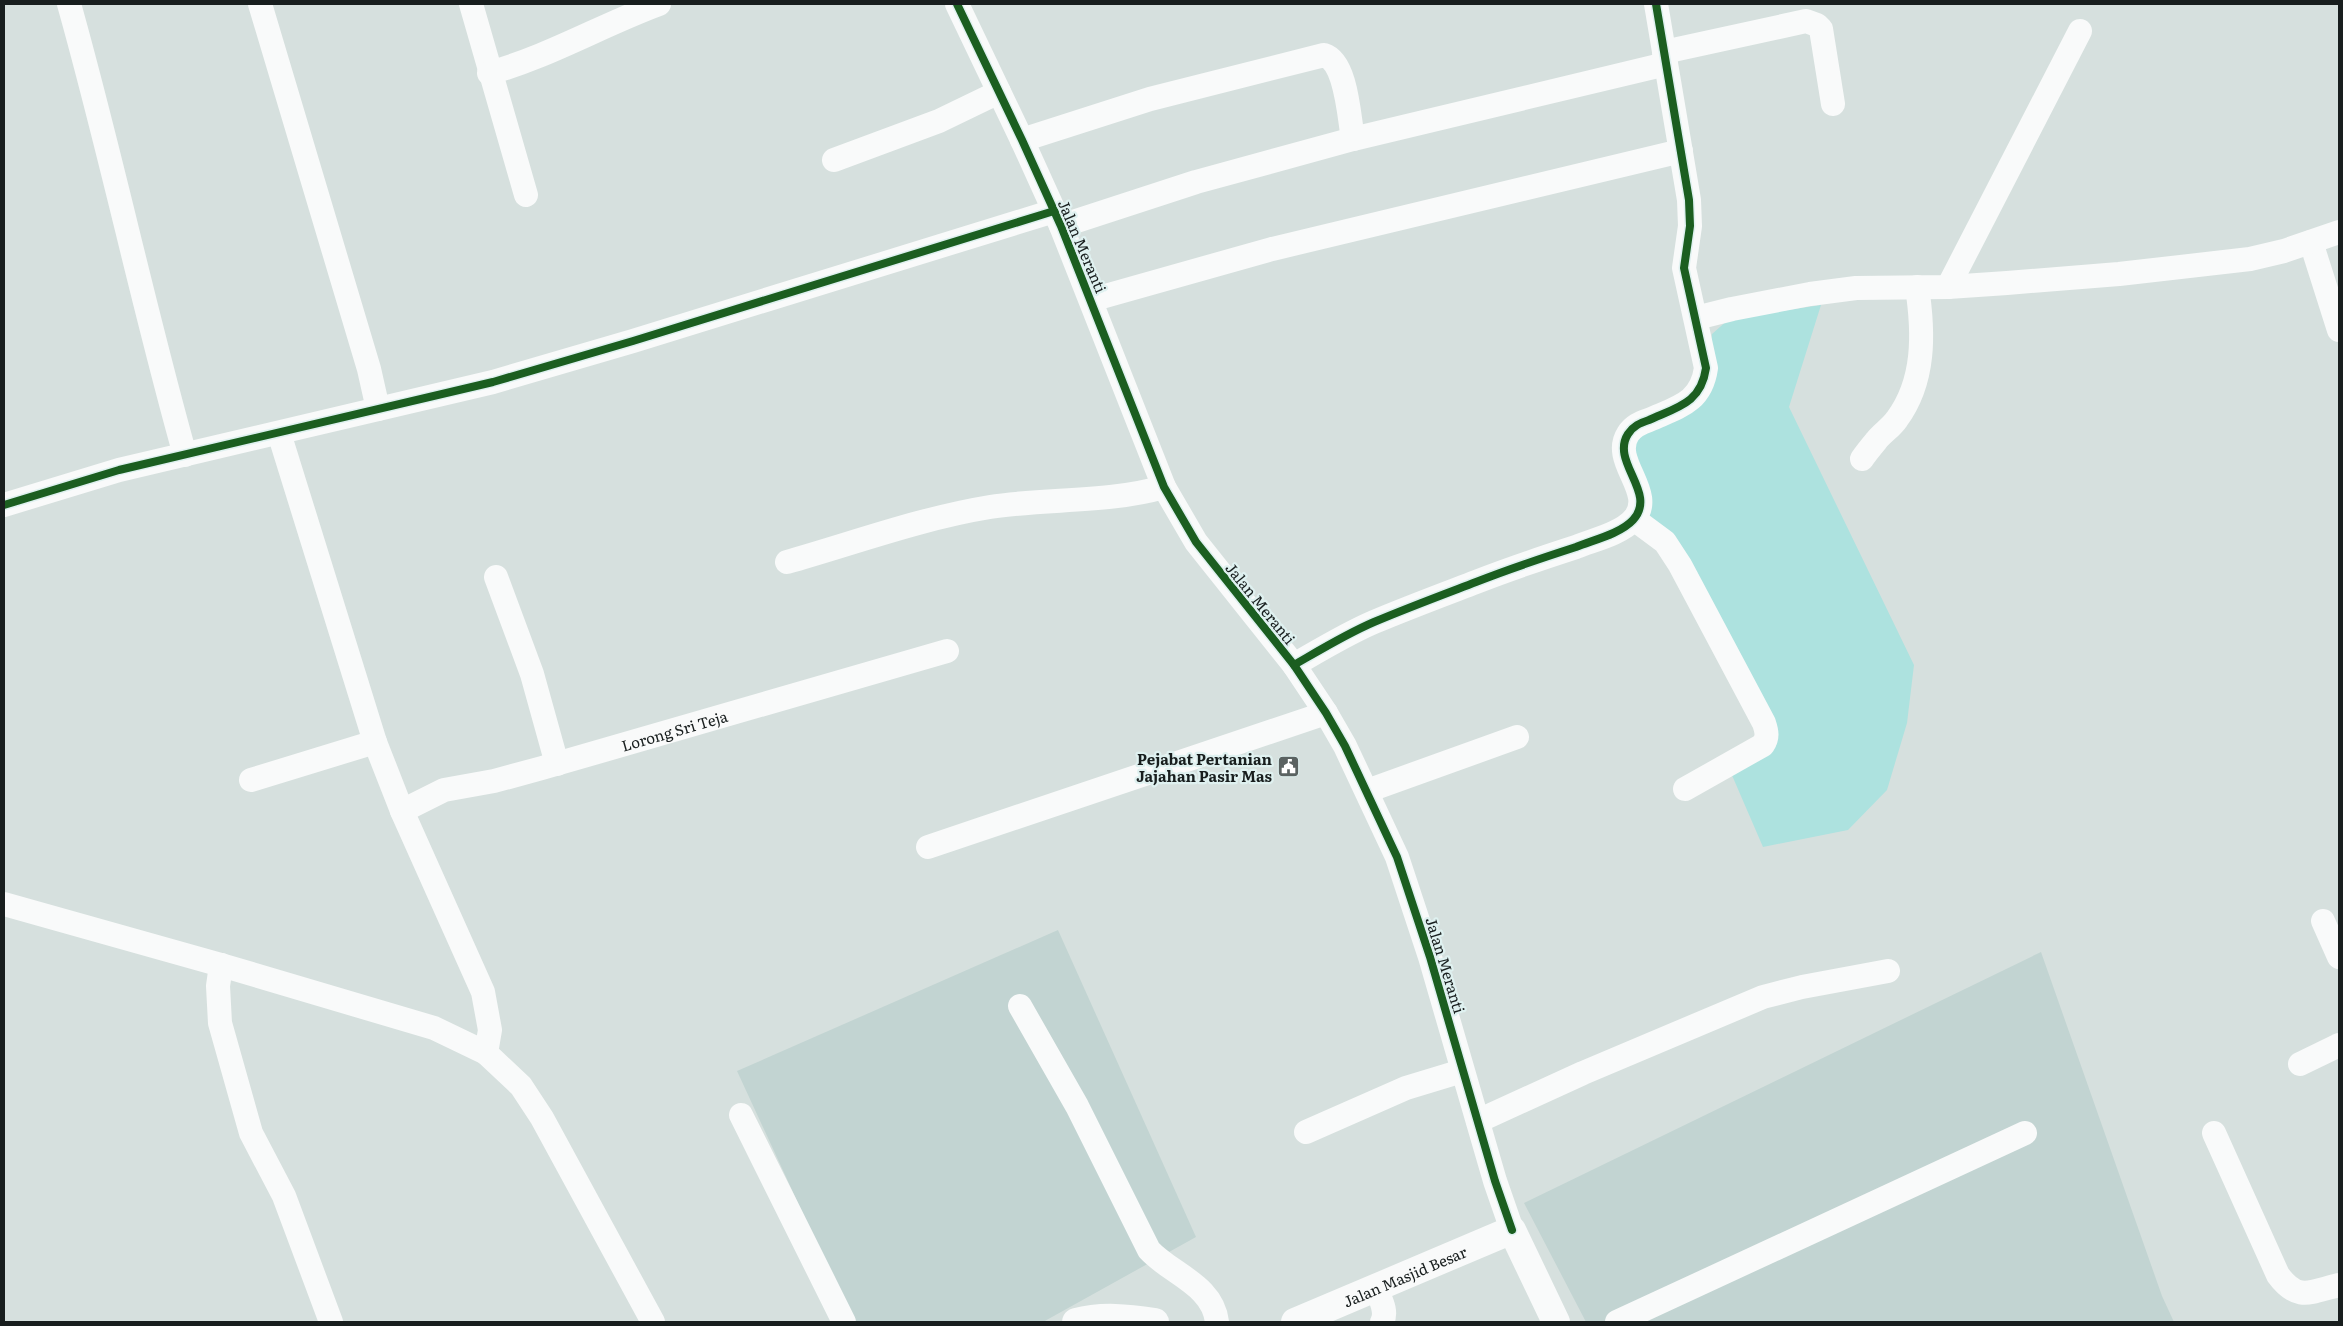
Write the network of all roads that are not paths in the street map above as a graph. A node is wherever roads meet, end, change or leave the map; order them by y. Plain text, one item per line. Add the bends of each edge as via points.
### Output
1 (69, 4) edge
2 (260, 4) edge
3 (471, 4) edge
4 (658, 4) edge
5 (957, 4) edge
6 (1656, 4) edge
7 (2080, 31) dead end
8 (1665, 58) junction
9 (490, 73) junction
10 (999, 92) junction
11 (1833, 104) dead end
12 (1353, 139) junction
13 (1022, 140) junction
14 (1681, 151) junction
15 (834, 160) dead end
16 (526, 195) dead end
17 (1057, 219) junction
18 (2339, 232) edge
19 (2311, 242) junction
20 (1917, 287) junction
21 (1948, 287) junction
22 (1091, 300) junction
23 (1696, 318) junction
24 (2339, 330) edge
25 (378, 409) junction
26 (279, 433) junction
27 (185, 455) junction
28 (1862, 459) dead end
29 (1164, 487) junction
30 (4, 505) edge
31 (1634, 519) junction
32 (788, 562) dead end
33 (496, 577) dead end
34 (948, 651) dead end
35 (1294, 664) junction
36 (1326, 713) junction
37 (1517, 737) dead end
38 (374, 742) junction
39 (557, 764) junction
40 (251, 780) dead end
41 (1685, 788) dead end
42 (1367, 791) junction
43 (402, 811) junction
44 (928, 848) dead end
45 (4, 904) edge
46 (2323, 921) dead end
47 (2339, 957) edge
48 (221, 965) junction
49 (1888, 971) dead end
50 (1020, 1006) dead end
51 (2339, 1045) edge
52 (486, 1053) junction
53 (2300, 1064) dead end
54 (1462, 1072) junction
55 (741, 1115) dead end
56 (1478, 1122) junction
57 (1306, 1132) dead end
58 (2026, 1133) dead end
59 (2214, 1134) dead end
60 (1512, 1230) junction
61 (2339, 1285) edge
62 (1376, 1288) junction
63 (331, 1322) edge
64 (654, 1322) edge
65 (844, 1322) edge
66 (1076, 1322) edge
67 (1155, 1322) edge
68 (1217, 1322) edge
69 (1299, 1322) edge
70 (1382, 1322) edge
71 (1556, 1322) edge
72 (1617, 1322) edge

1 - 27 street
2 - 25 street via 369,369
3 - 9 street
4 - 9 street via 615,20 541,55
5 - 10 street, Jalan Meranti
6 - 8 street
7 - 21 street
8 - 11 street via 1811,22 1821,29
8 - 12 street
8 - 14 street
9 - 16 street
10 - 13 street, Jalan Meranti
10 - 15 street via 939,121
12 - 13 street via 1344,83 1337,64 1324,55 1150,99
12 - 17 street
13 - 17 street, Jalan Meranti
14 - 22 street via 1272,249
14 - 23 street via 1690,226 1684,268
17 - 22 street, Jalan Meranti
17 - 25 street via 494,382
18 - 19 street
19 - 21 street via 2250,258 2120,274
19 - 24 street
20 - 21 street
20 - 23 street via 1856,288 1810,294
20 - 28 street via 1922,334 1915,388 1896,422 1876,440
22 - 29 street, Jalan Meranti
23 - 31 street via 1706,368 1699,392 1690,401 1636,425 1627,436 1624,449 1640,492
25 - 26 street
26 - 27 street
26 - 38 street
27 - 30 street via 119,470
29 - 32 street via 1122,495 993,506
29 - 35 street, Jalan Meranti via 1196,542
31 - 35 street via 1598,538 1373,623
31 - 41 street via 1665,542 1680,565 1766,731 1767,738 1762,745
33 - 39 street via 532,674
34 - 39 street, Lorong Sri Teja
35 - 36 street, Jalan Meranti
36 - 42 street, Jalan Meranti
36 - 44 street
37 - 42 street
38 - 40 street
38 - 43 street
39 - 43 street, Lorong Sri Teja via 444,790
42 - 54 street, Jalan Meranti via 1397,857 1430,957
43 - 52 street via 483,992 490,1030
45 - 48 street
46 - 47 street
48 - 52 street via 434,1028
48 - 63 street via 218,986 220,1023 251,1133 284,1196
49 - 56 street via 1763,997
50 - 68 street via 1076,1106 1149,1250 1207,1297
51 - 53 street
52 - 64 street via 521,1086 542,1118
54 - 56 street, Jalan Meranti
54 - 57 street via 1406,1088
55 - 65 street
56 - 60 street, Jalan Meranti
58 - 72 street
59 - 61 street via 2278,1275 2287,1287 2304,1293
60 - 62 main road, Jalan Masjid Besar
60 - 71 main road, Jalan Meranti
62 - 69 main road, Jalan Masjid Besar
62 - 70 street via 1384,1306
66 - 67 main road via 1113,1317

